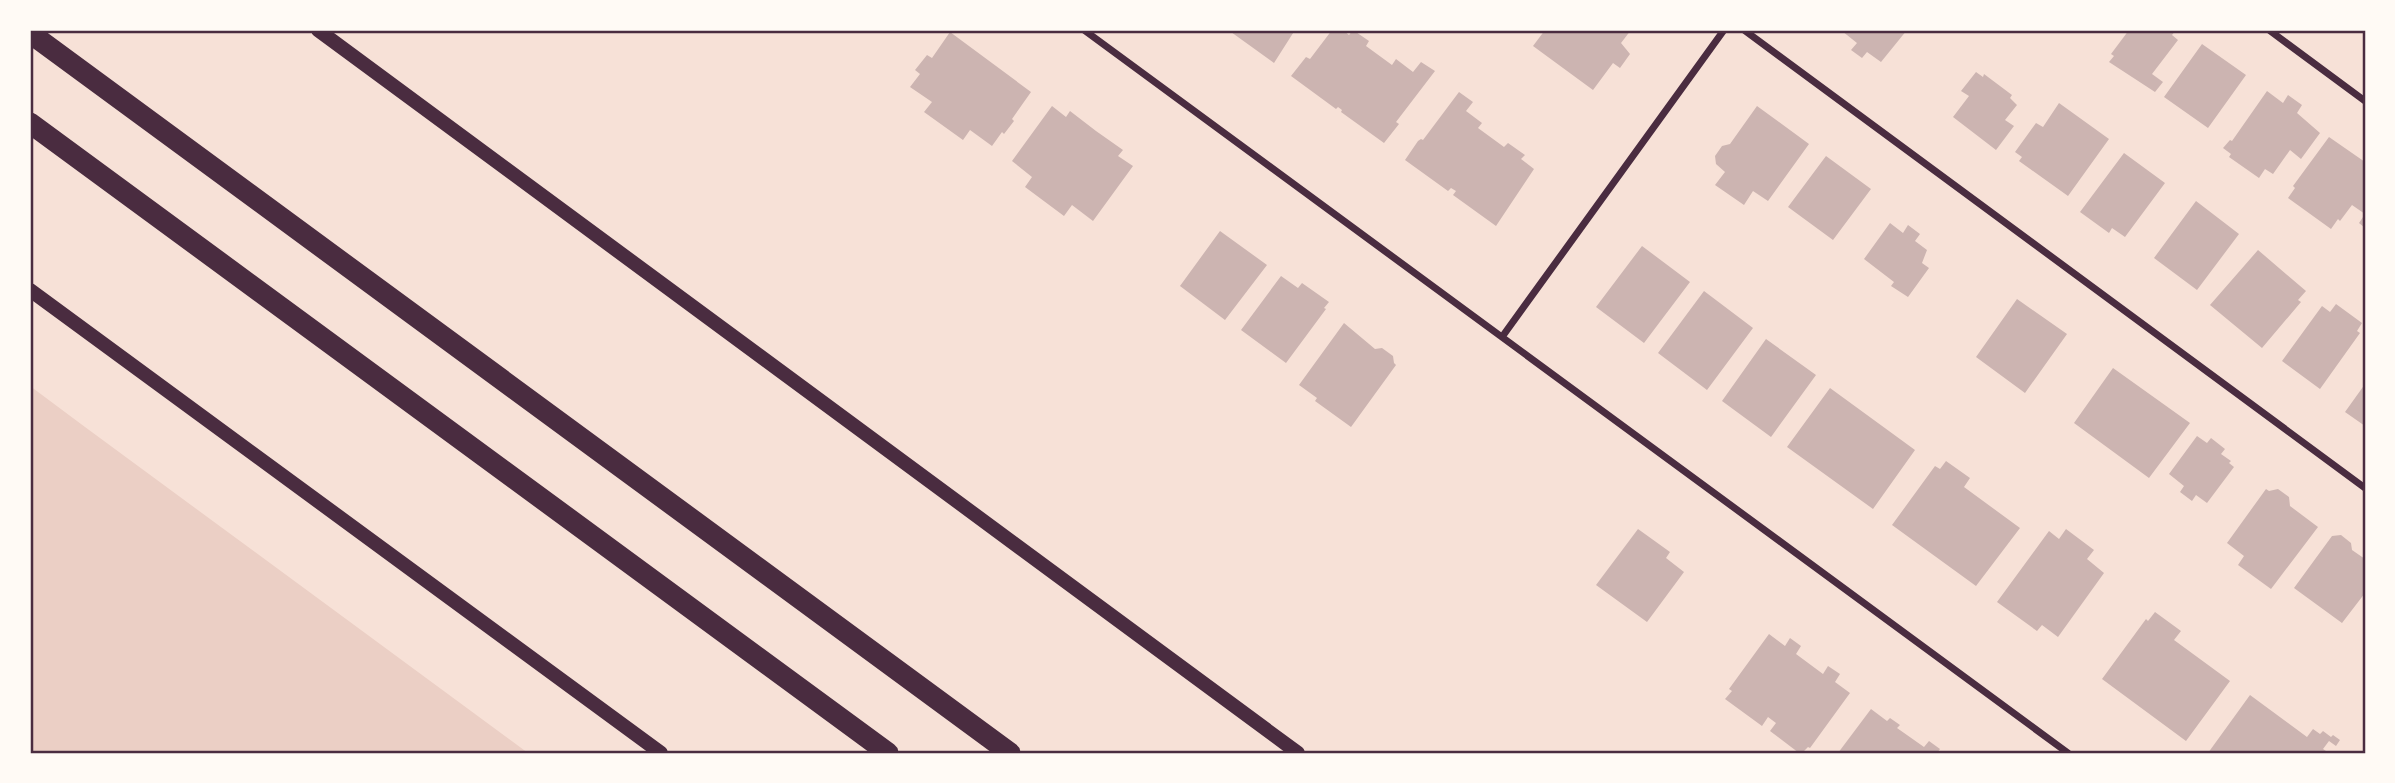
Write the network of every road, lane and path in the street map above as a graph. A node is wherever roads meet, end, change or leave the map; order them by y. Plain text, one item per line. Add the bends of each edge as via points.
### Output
1 (318, 30) edge
2 (1084, 30) edge
3 (1724, 30) edge
4 (1744, 30) edge
5 (2269, 30) edge
6 (30, 33) edge
7 (2365, 101) edge
8 (30, 122) edge
9 (30, 290) edge
10 (1502, 337) junction
11 (2365, 488) edge
12 (661, 753) edge
13 (888, 753) edge
14 (1010, 753) edge
15 (1298, 753) edge
16 (2068, 753) edge

1 - 15 main road
2 - 10 street
3 - 10 street
4 - 11 street
5 - 7 street
6 - 14 highway
8 - 13 highway
9 - 12 main road
10 - 16 street

